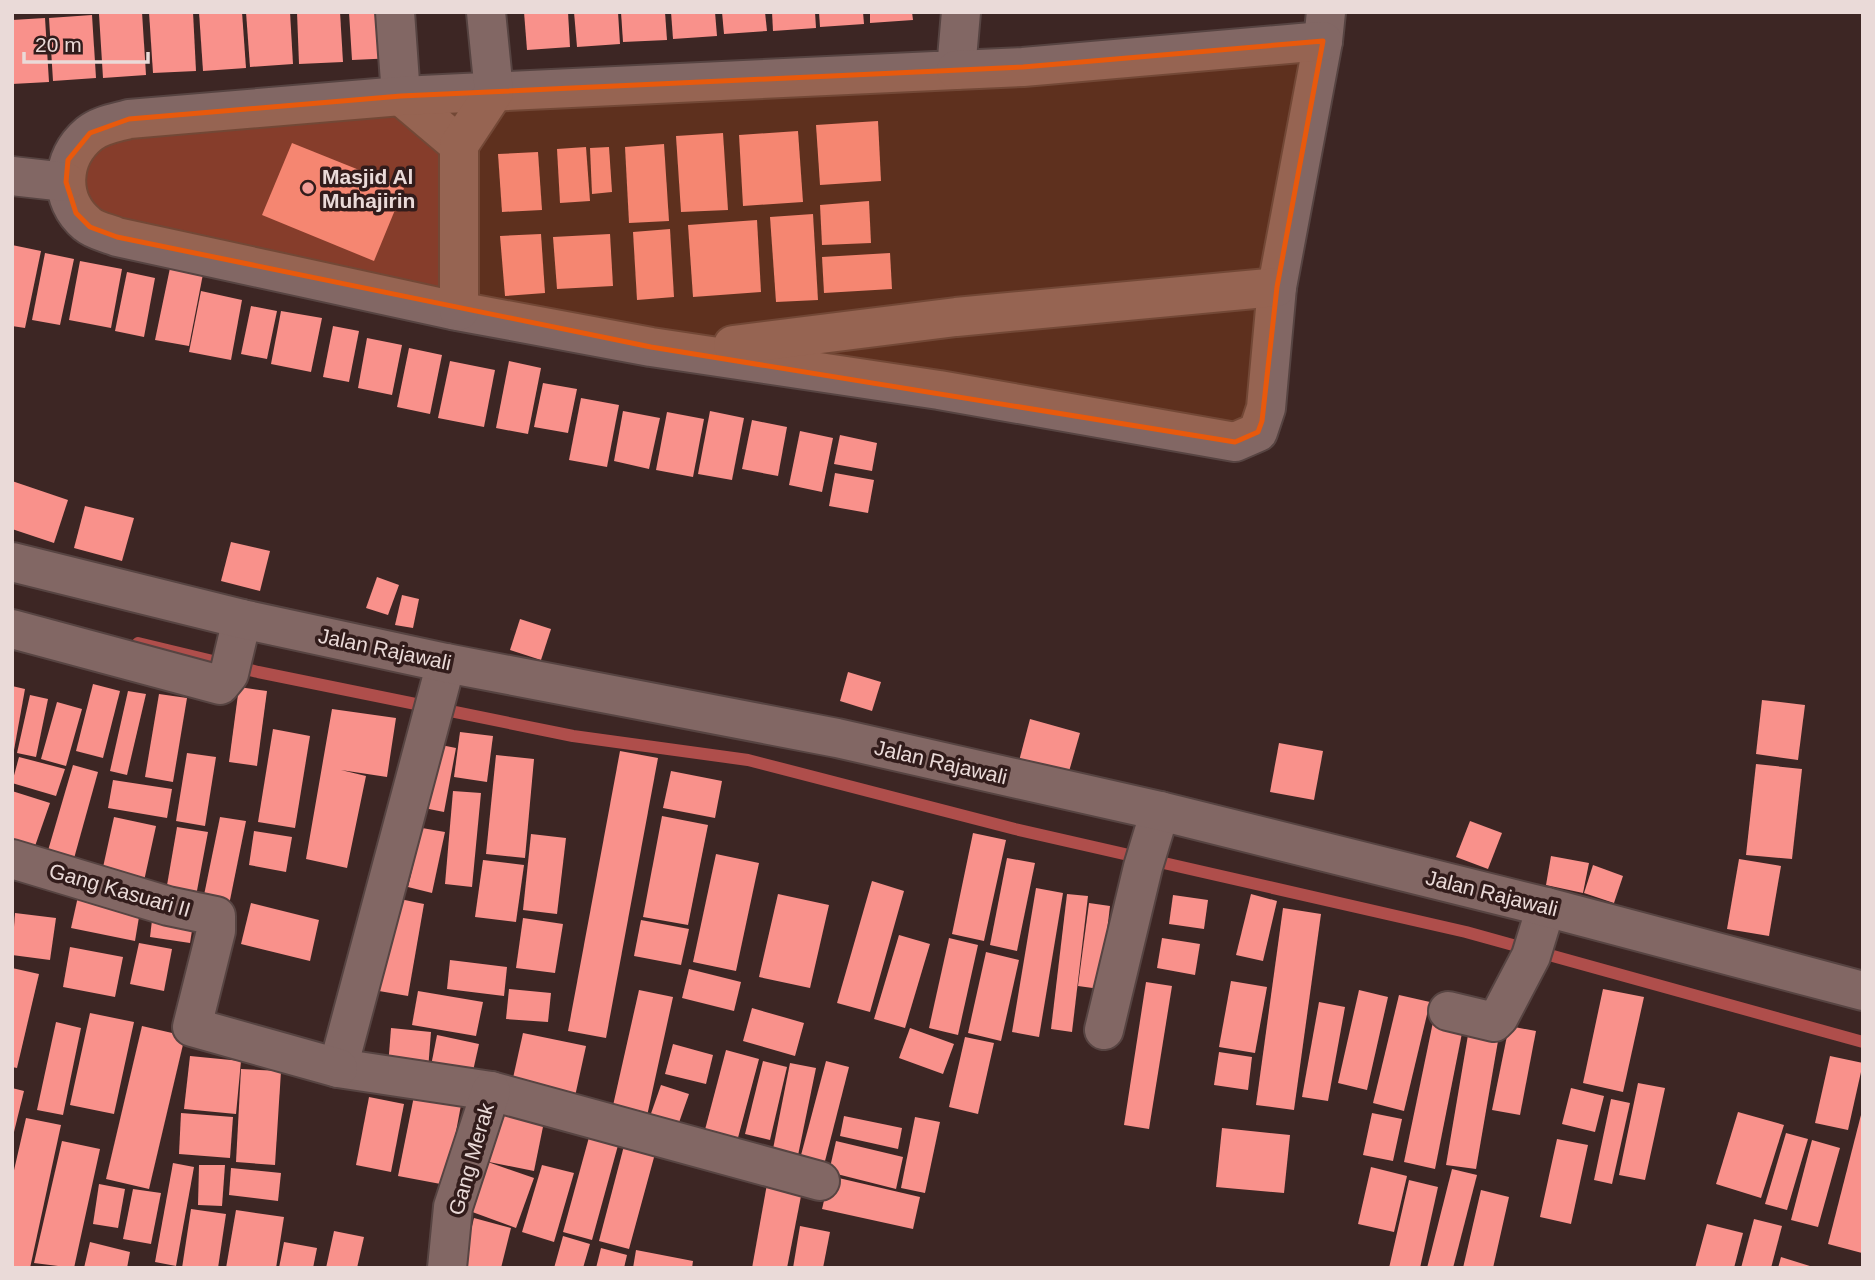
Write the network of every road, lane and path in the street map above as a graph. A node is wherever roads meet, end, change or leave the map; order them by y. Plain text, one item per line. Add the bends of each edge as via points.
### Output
1 (395, 12) edge
2 (486, 12) edge
3 (961, 12) edge
4 (1324, 27) edge
5 (956, 70) junction
6 (494, 92) junction
7 (401, 96) junction
8 (458, 145) junction
9 (12, 176) edge
10 (66, 182) junction
11 (1277, 286) junction
12 (459, 311) junction
13 (871, 328) junction
14 (682, 351) junction
15 (875, 379) junction
16 (12, 562) edge
17 (12, 629) edge
18 (235, 647) junction
19 (444, 672) junction
20 (1157, 820) junction
21 (12, 859) edge
22 (1539, 930) junction
23 (1863, 991) edge
24 (1448, 1011) dead end
25 (1104, 1030) dead end
26 (338, 1068) junction
27 (491, 1091) junction
28 (820, 1181) dead end
29 (447, 1268) edge

1 - 7 street
2 - 6 street
3 - 5 street
4 - 5 street via 1023,67
4 - 11 street
5 - 6 street
6 - 7 street
6 - 8 street
7 - 8 street
7 - 10 street via 129,119 90,133 68,160
8 - 12 street
9 - 10 street
10 - 12 street via 76,213 90,227 117,237
11 - 13 street
11 - 15 street via 1266,408 1258,432 1235,442
12 - 14 street
13 - 14 street
13 - 15 street via 891,352 890,366
14 - 15 street
16 - 18 street, Jalan Rajawali
17 - 18 street via 208,684 222,685
18 - 19 street, Jalan Rajawali
19 - 20 street, Jalan Rajawali via 837,738
19 - 26 street
20 - 22 street, Jalan Rajawali
20 - 25 street
21 - 26 street, Gang Kasuari II via 216,916 192,1027
22 - 23 street, Jalan Rajawali
22 - 24 street via 1499,1017 1494,1021
26 - 27 street
27 - 28 street
27 - 29 street, Gang Merak via 453,1207

